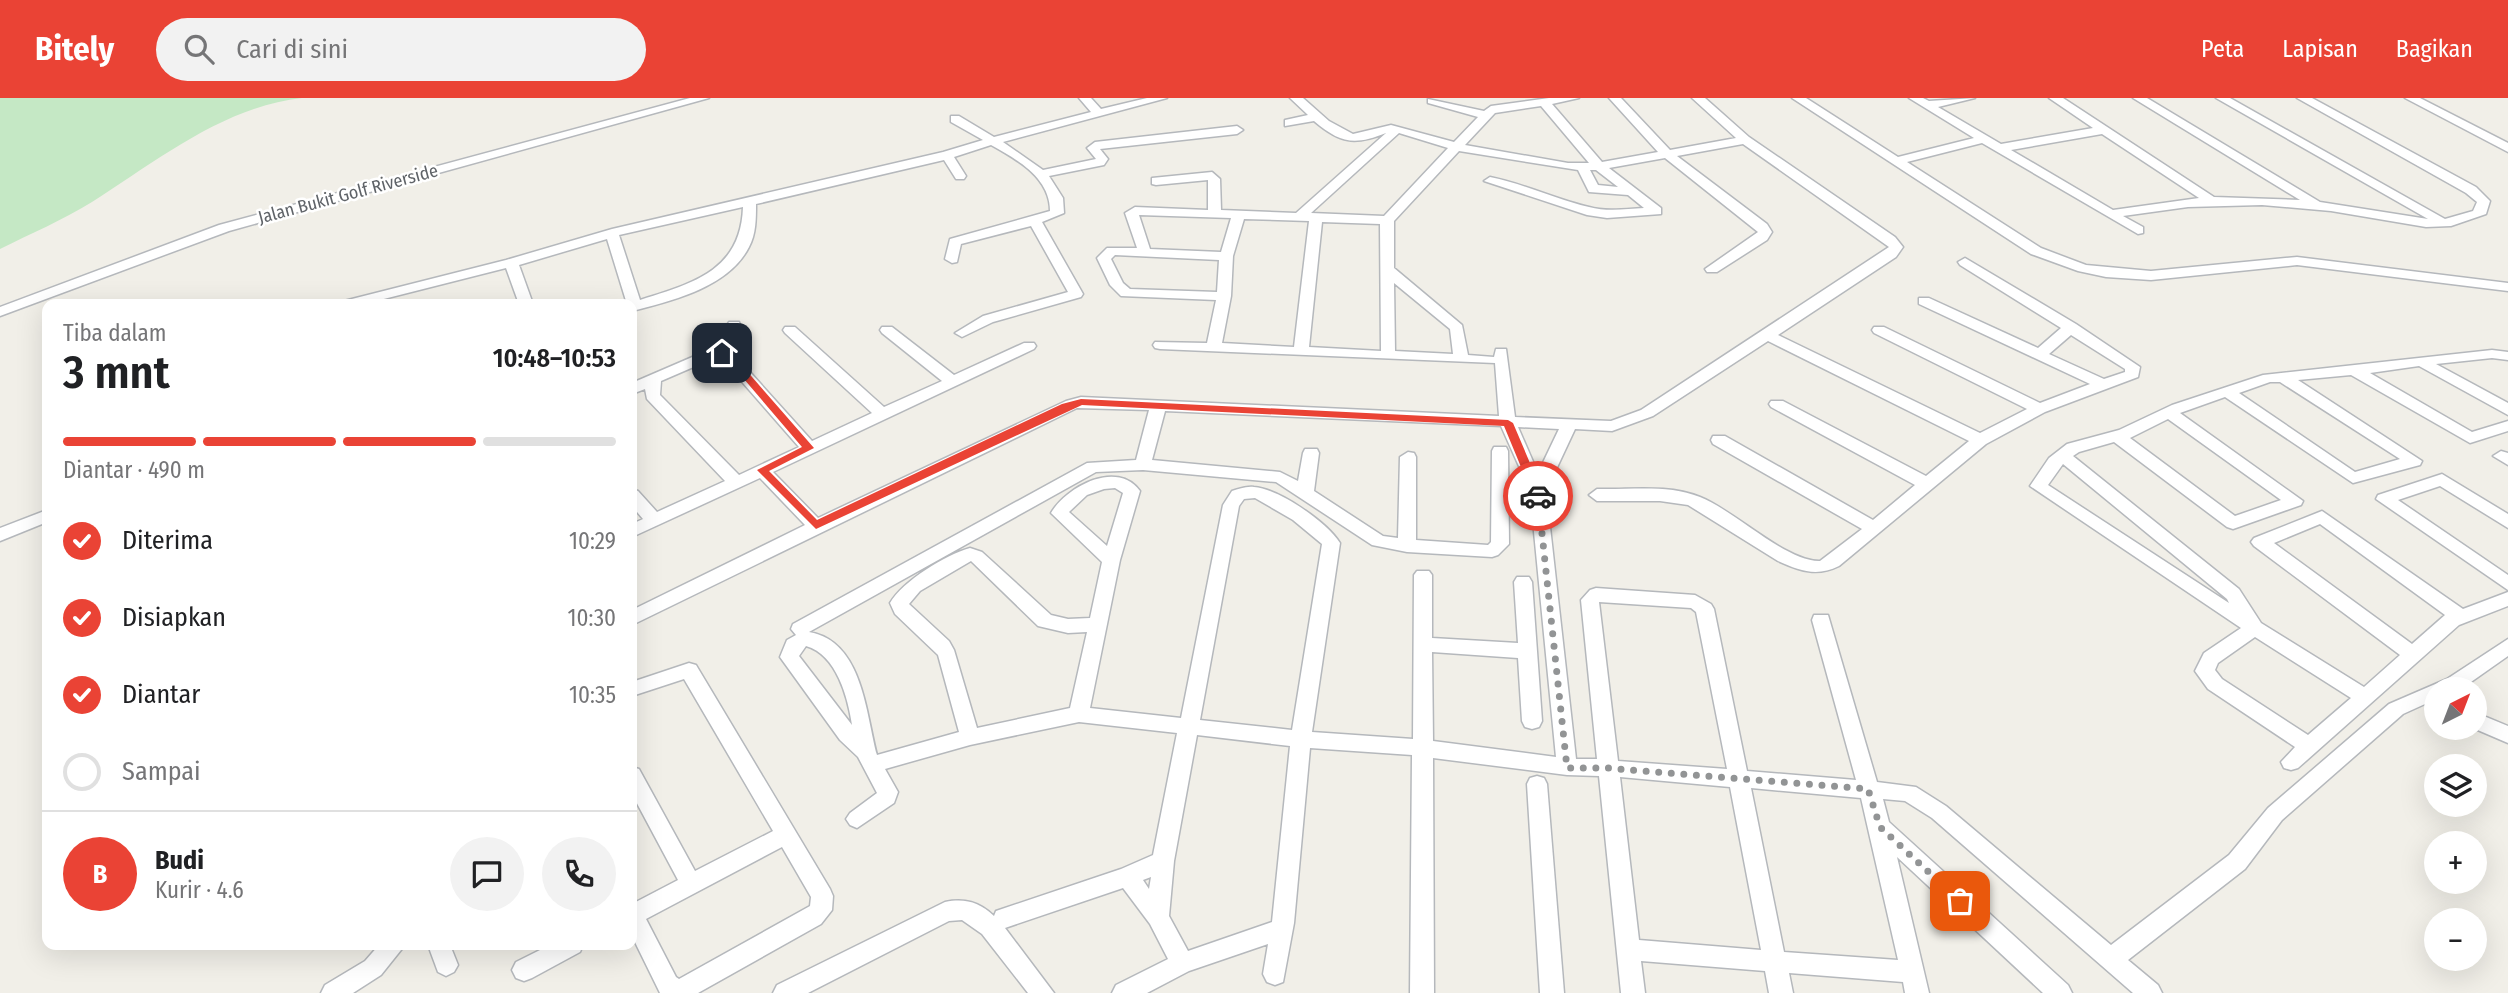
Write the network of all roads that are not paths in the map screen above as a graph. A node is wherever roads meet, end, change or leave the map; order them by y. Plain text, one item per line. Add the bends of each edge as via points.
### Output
1 (703, 98) edge
2 (1085, 98) edge
3 (1161, 98) edge
4 (1296, 98) edge
5 (1573, 98) edge
6 (1615, 98) edge
7 (1698, 98) edge
8 (1798, 98) edge
9 (1969, 98) edge
10 (2055, 98) edge
11 (2140, 98) edge
12 (2222, 98) edge
13 (2304, 98) edge
14 (2411, 98) edge
15 (1432, 101) dead end
16 (1921, 101) edge
17 (1497, 102) edge
18 (1544, 102) junction
19 (1098, 113) junction
20 (1485, 115) junction
21 (1316, 117) junction
22 (955, 119) dead end
23 (1289, 123) dead end
24 (1237, 130) dead end
25 (1397, 130) junction
26 (2103, 130) junction
27 (1361, 138) junction
28 (1984, 139) junction
29 (1745, 140) junction
30 (993, 141) junction
31 (1376, 146) junction
32 (1458, 146) junction
33 (1999, 148) junction
34 (2508, 148) edge
35 (1666, 153) junction
36 (947, 155) junction
37 (1510, 157) junction
38 (1898, 160) junction
39 (1599, 166) junction
40 (1582, 167) junction
41 (1041, 174) junction
42 (960, 176) dead end
43 (1156, 181) dead end
44 (1634, 192) junction
45 (756, 197) junction
46 (2209, 199) junction
47 (2318, 205) junction
48 (1215, 213) junction
49 (1239, 213) junction
50 (2111, 214) junction
51 (1300, 216) junction
52 (1316, 217) junction
53 (1387, 220) junction
54 (1035, 221) junction
55 (2444, 223) junction
56 (2138, 230) dead end
57 (612, 233) junction
58 (1146, 253) junction
59 (1226, 256) junction
60 (952, 259) dead end
61 (1965, 262) dead end
62 (511, 263) junction
63 (1712, 269) dead end
64 (1389, 271) junction
65 (2508, 287) edge
66 (1224, 296) junction
67 (398, 298) edge
68 (524, 299) edge
69 (632, 299) edge
70 (1924, 300) dead end
71 (637, 305) edge
72 (0, 312) edge
73 (734, 325) dead end
74 (2071, 327) junction
75 (790, 330) dead end
76 (887, 330) dead end
77 (1879, 330) dead end
78 (962, 333) dead end
79 (1769, 336) junction
80 (1160, 345) dead end
81 (1029, 346) dead end
82 (1214, 347) junction
83 (1301, 351) junction
84 (722, 353) junction
85 (2040, 354) junction
86 (1388, 355) junction
87 (2508, 356) edge
88 (1461, 358) junction
89 (2422, 362) junction
90 (2354, 370) junction
91 (2283, 377) junction
92 (654, 379) junction
93 (952, 381) junction
94 (2102, 384) junction
95 (637, 387) edge
96 (2228, 392) junction
97 (1777, 404) dead end
98 (1158, 405) junction
99 (2039, 409) junction
100 (2508, 410) edge
101 (2170, 412) junction
102 (882, 414) junction
103 (1508, 423) junction
104 (1569, 425) junction
105 (2508, 426) edge
106 (2117, 436) junction
107 (1719, 440) dead end
108 (1980, 440) junction
109 (808, 448) junction
110 (1500, 451) dead end
111 (1311, 453) dead end
112 (2508, 453) edge
113 (2063, 456) junction
114 (1408, 457) dead end
115 (2508, 460) edge
116 (1143, 465) junction
117 (762, 470) junction
118 (736, 482) junction
119 (1927, 484) junction
120 (1538, 491) junction
121 (1305, 492) junction
122 (1597, 495) dead end
123 (637, 501) edge
124 (42, 518) edge
125 (654, 520) junction
126 (2508, 522) edge
127 (816, 526) junction
128 (637, 528) edge
129 (1874, 528) junction
130 (0, 535) edge
131 (1407, 547) junction
132 (1111, 560) dead end
133 (1423, 575) dead end
134 (1523, 582) dead end
135 (2508, 584) edge
136 (2504, 604) edge
137 (637, 616) edge
138 (2461, 617) junction
139 (1821, 620) dead end
140 (1096, 625) junction
141 (2255, 628) junction
142 (800, 629) dead end
143 (1422, 644) junction
144 (2508, 646) edge
145 (1527, 651) junction
146 (2413, 655) junction
147 (2464, 677) edge
148 (637, 686) edge
149 (2365, 697) junction
150 (2424, 698) edge
151 (1079, 714) junction
152 (1532, 721) dead end
153 (2487, 726) edge
154 (1190, 727) junction
155 (2508, 736) edge
156 (970, 737) junction
157 (1301, 740) junction
158 (2309, 746) junction
159 (1421, 748) junction
160 (867, 758) junction
161 (2291, 762) dead end
162 (1567, 768) junction
163 (1607, 768) junction
164 (1737, 778) junction
165 (637, 784) edge
166 (1537, 784) dead end
167 (1868, 789) junction
168 (857, 819) dead end
169 (1880, 827) junction
170 (787, 834) junction
171 (1163, 862) junction
172 (1128, 877) junction
173 (691, 884) junction
174 (637, 913) edge
175 (1158, 917) junction
176 (1004, 918) dead end
177 (637, 923) edge
178 (1282, 929) junction
179 (389, 950) edge
180 (562, 950) edge
181 (1628, 950) junction
182 (1774, 960) junction
183 (2110, 960) junction
184 (1182, 963) junction
185 (524, 970) dead end
186 (1275, 974) dead end
187 (1914, 982) edge
188 (333, 993) edge
189 (785, 993) edge
190 (1042, 993) edge
191 (1124, 993) edge
192 (1422, 993) edge
193 (1552, 993) edge
194 (1633, 993) edge
195 (1781, 993) edge
196 (2060, 993) edge
197 (2150, 993) edge

1 - 72 street, Jalan Bukit Golf Riverside via 250,220
2 - 19 street
3 - 19 street
4 - 21 street
5 - 18 street
6 - 35 street
7 - 29 street
8 - 38 street
9 - 16 street
10 - 26 street
11 - 47 street
12 - 55 street
13 - 55 street via 2484,201 2479,214
14 - 34 street
15 - 20 street
16 - 28 street
17 - 18 street
17 - 20 street
18 - 39 street
19 - 30 street
20 - 32 street
21 - 23 street
21 - 27 street via 1339,132
22 - 30 street
24 - 41 street via 1095,146 1100,162
25 - 27 street via 1380,129
25 - 31 street
25 - 32 street
26 - 33 street
26 - 46 street
27 - 31 street
28 - 33 street
28 - 38 street
29 - 35 street
29 - 79 street via 1896,247
30 - 36 street
30 - 41 street
31 - 51 street
32 - 37 street
32 - 53 street
33 - 50 street
35 - 39 street
35 - 63 street via 1765,232
36 - 42 street
36 - 45 street
37 - 40 street
37 - 44 street via 1496,182 1587,211 1656,211
38 - 65 street via 2036,251 2096,273 2133,278 2295,261
39 - 40 street
39 - 44 street
40 - 44 street via 1594,189
41 - 54 street via 1054,191 1059,208
43 - 48 street via 1212,176
45 - 57 street
45 - 71 street via 744,246 730,265 680,291
46 - 47 street
46 - 50 street
47 - 55 street
48 - 49 street
48 - 58 street via 1132,212
49 - 51 street
49 - 59 street
50 - 56 street
51 - 52 street
52 - 53 street
52 - 83 street
53 - 64 street
54 - 60 street via 961,239 952,245
54 - 78 street via 1076,294 988,319
57 - 62 street
57 - 69 street
58 - 59 street
58 - 66 street via 1105,254 1120,289 1134,295
59 - 66 street
61 - 74 street
62 - 67 street
62 - 68 street
64 - 86 street
64 - 88 street via 1457,328
66 - 82 street
70 - 85 street
73 - 84 street via 738,338
74 - 85 street
74 - 94 street via 2134,370
75 - 102 street
76 - 93 street
77 - 99 street
79 - 104 street via 1635,419 1612,426
79 - 108 street
80 - 82 street
81 - 93 street
82 - 83 street
83 - 86 street
84 - 92 street
84 - 109 street
85 - 94 street
86 - 88 street
87 - 89 street
88 - 103 street via 1495,356
89 - 90 street
89 - 100 street
90 - 91 street
90 - 105 street via 2470,438
91 - 96 street
91 - 96 street via 2414,461 2353,478
92 - 95 street
92 - 118 street via 652,396
93 - 102 street
94 - 99 street
96 - 101 street
97 - 119 street
98 - 103 street
98 - 116 street
98 - 127 street via 1072,404
99 - 108 street
101 - 106 street
101 - 106 street via 2295,501 2233,523
102 - 109 street
103 - 104 street
103 - 120 street
104 - 120 street
106 - 113 street via 2073,448
107 - 129 street
108 - 119 street
109 - 117 street
110 - 131 street via 1498,547 1486,552
111 - 121 street
112 - 115 street via 2501,456
113 - 141 street via 2233,594
113 - 141 street via 2038,486
114 - 131 street
116 - 121 street via 1273,475
116 - 142 street via 1084,470
117 - 118 street
117 - 127 street
118 - 125 street
119 - 129 street
120 - 162 street
121 - 131 street via 1378,541
122 - 129 street via 1684,497 1814,567 1833,562
123 - 125 street
124 - 130 street
125 - 128 street
126 - 135 street via 2442,479 2384,499
127 - 137 street
132 - 140 street
133 - 143 street
134 - 145 street
136 - 138 street
138 - 146 street
138 - 146 street via 2322,517 2260,542
139 - 167 street
140 - 151 street
140 - 156 street via 1045,621 970,554 907,592 901,609 947,655
141 - 149 street
141 - 158 street via 2211,658 2205,671 2216,684
143 - 145 street
143 - 159 street
144 - 147 street
145 - 152 street
146 - 149 street
148 - 170 street via 689,670
149 - 158 street
150 - 183 street via 2396,709 2276,814 2237,862
151 - 154 street
151 - 156 street
153 - 155 street
154 - 157 street
154 - 157 street via 1231,505 1238,495 1251,492 1322,532 1331,543
154 - 171 street
156 - 160 street
157 - 159 street
157 - 178 street
158 - 161 street
159 - 162 street
159 - 192 street
160 - 160 street via 851,682 819,641 809,638 796,643 789,657
160 - 168 street via 888,792
162 - 163 street
163 - 164 street
163 - 164 street via 1590,600 1596,595 1695,602 1705,609
163 - 181 street
164 - 167 street
164 - 182 street
165 - 173 street
166 - 193 street
167 - 169 street
167 - 183 street via 1909,793 1923,800
169 - 187 street
169 - 196 street
170 - 173 street
170 - 177 street via 822,897 821,910 813,917 678,992 668,985
171 - 172 street
171 - 175 street
172 - 175 street
172 - 176 street
173 - 174 street
175 - 184 street
178 - 184 street
178 - 186 street
179 - 188 street via 373,968
180 - 185 street
181 - 182 street
181 - 194 street
182 - 187 street
182 - 195 street
183 - 197 street
184 - 191 street
189 - 190 street via 958,909 972,912 987,925

